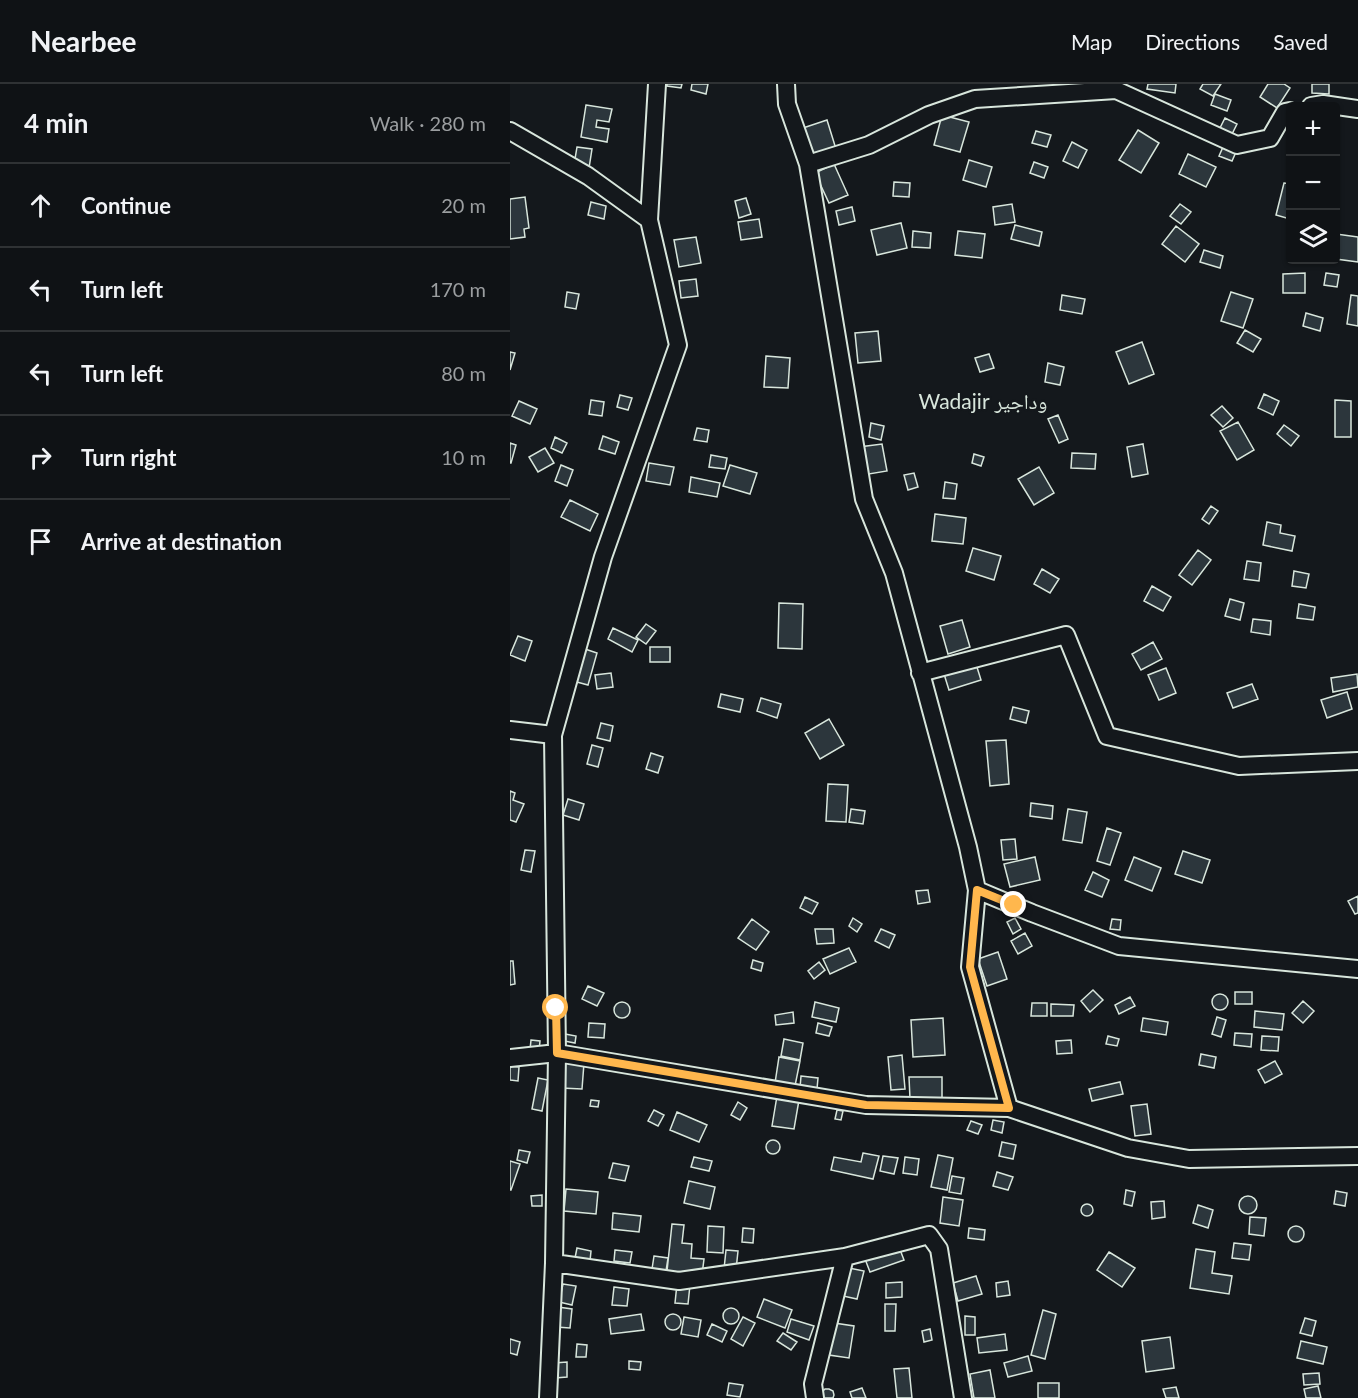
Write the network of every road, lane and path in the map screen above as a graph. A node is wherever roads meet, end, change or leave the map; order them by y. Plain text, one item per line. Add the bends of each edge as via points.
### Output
1 (657, 84) edge
2 (786, 84) edge
3 (1340, 106) edge
4 (1358, 109) edge
5 (1286, 112) edge
6 (510, 131) edge
7 (808, 164) junction
8 (649, 220) junction
9 (920, 673) junction
10 (510, 730) edge
11 (553, 735) junction
12 (1358, 761) edge
13 (977, 890) junction
14 (1358, 969) edge
15 (557, 1053) junction
16 (510, 1058) edge
17 (1009, 1108) junction
18 (1358, 1156) edge
19 (845, 1257) junction
20 (554, 1263) junction
21 (548, 1398) edge
22 (815, 1398) edge
23 (963, 1398) edge

1 - 8 street
2 - 7 street via 787,104
3 - 4 street
5 - 7 street via 1270,138 1237,145 1116,90 975,99 929,115 869,145
6 - 8 street via 588,176
7 - 9 street via 864,499 894,573
8 - 11 street via 678,345 603,557
9 - 12 street via 1066,635 1107,736 1239,766
9 - 13 street
10 - 11 street
11 - 15 street
13 - 14 street via 1119,946
13 - 17 street via 970,967
15 - 16 street
15 - 17 street via 866,1105
15 - 20 street
17 - 18 street via 1128,1148 1189,1159
19 - 20 street via 679,1281
19 - 22 street via 813,1384
19 - 23 street via 929,1235 939,1249
20 - 21 street

